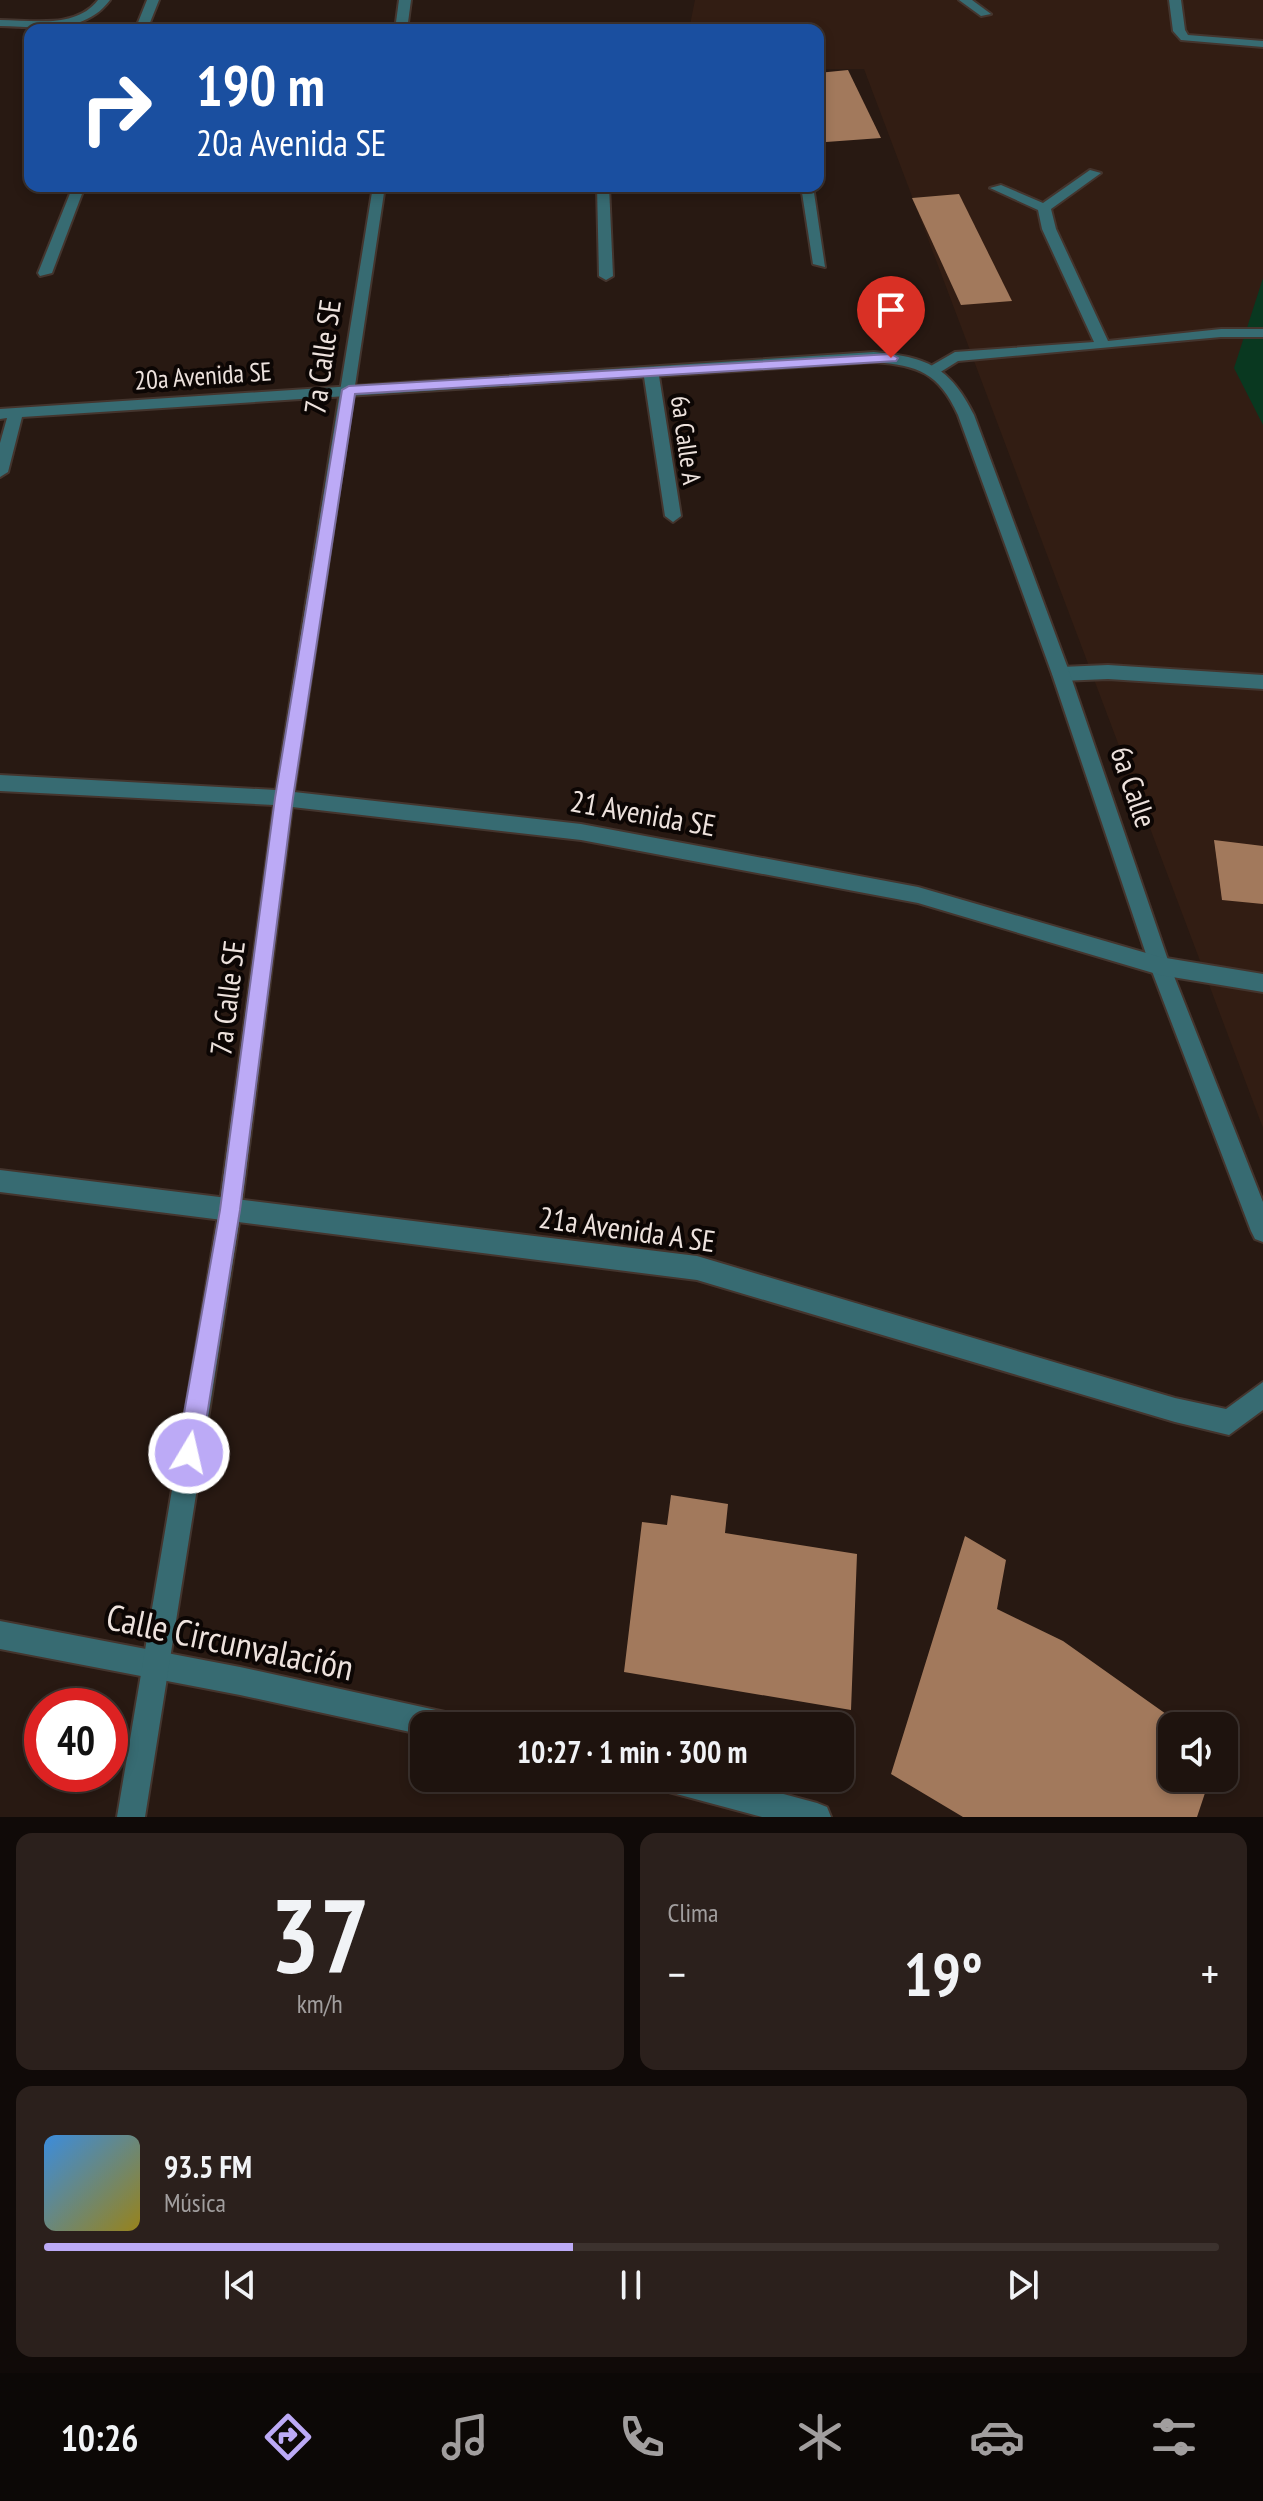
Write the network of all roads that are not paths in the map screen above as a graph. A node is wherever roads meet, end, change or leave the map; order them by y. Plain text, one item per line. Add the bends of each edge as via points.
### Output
1 (104, 0) edge
2 (153, 0) edge
3 (405, 0) edge
4 (965, 0) edge
5 (1175, 0) edge
6 (985, 14) dead end
7 (0, 23) edge
8 (143, 24) edge
9 (402, 24) edge
10 (1263, 44) edge
11 (1095, 173) dead end
12 (996, 188) dead end
13 (77, 192) edge
14 (378, 192) edge
15 (603, 192) edge
16 (808, 192) edge
17 (1044, 208) junction
18 (820, 264) dead end
19 (45, 273) dead end
20 (606, 276) dead end
21 (1263, 333) edge
22 (1103, 346) junction
23 (934, 370) junction
24 (651, 371) junction
25 (349, 390) junction
26 (8, 413) edge
27 (0, 472) edge
28 (673, 516) dead end
29 (1061, 674) junction
30 (1263, 682) edge
31 (0, 783) edge
32 (284, 798) junction
33 (1160, 966) junction
34 (1263, 983) edge
35 (0, 1181) edge
36 (230, 1210) junction
37 (1263, 1231) edge
38 (1263, 1394) edge
39 (0, 1635) edge
40 (153, 1665) junction
41 (410, 1719) edge
42 (722, 1792) edge
43 (131, 1817) edge
44 (817, 1817) edge

1 - 7 street via 97,13 83,21
2 - 8 street
3 - 9 street
4 - 6 street
5 - 10 street via 1179,31 1185,38
11 - 17 street
12 - 17 street
13 - 19 street
14 - 25 street, 7a Calle SE
15 - 20 street
16 - 18 street
17 - 22 street
21 - 22 street
22 - 23 street via 955,357
23 - 24 street, 20a Avenida SE via 908,359 874,357
23 - 29 street, 6a Calle via 956,390
24 - 25 street, 20a Avenida SE
24 - 28 street, 6a Calle A
25 - 26 street, 20a Avenida SE
25 - 32 street, 7a Calle SE
26 - 27 street
29 - 30 street
29 - 33 street, 6a Calle
31 - 32 street, 21 Avenida SE
32 - 33 street, 21 Avenida SE via 581,832 918,895
32 - 36 street, 7a Calle SE
33 - 34 street, 21 Avenida SE
33 - 37 street, 6a Calle
35 - 36 street, 21a Avenida A SE
36 - 38 street, 21a Avenida A SE via 697,1268 1229,1422
36 - 40 street, 7a Calle SE
39 - 40 street, Calle Circunvalación
40 - 41 street, Calle Circunvalación
40 - 43 street, 7a Calle SE
42 - 44 street

